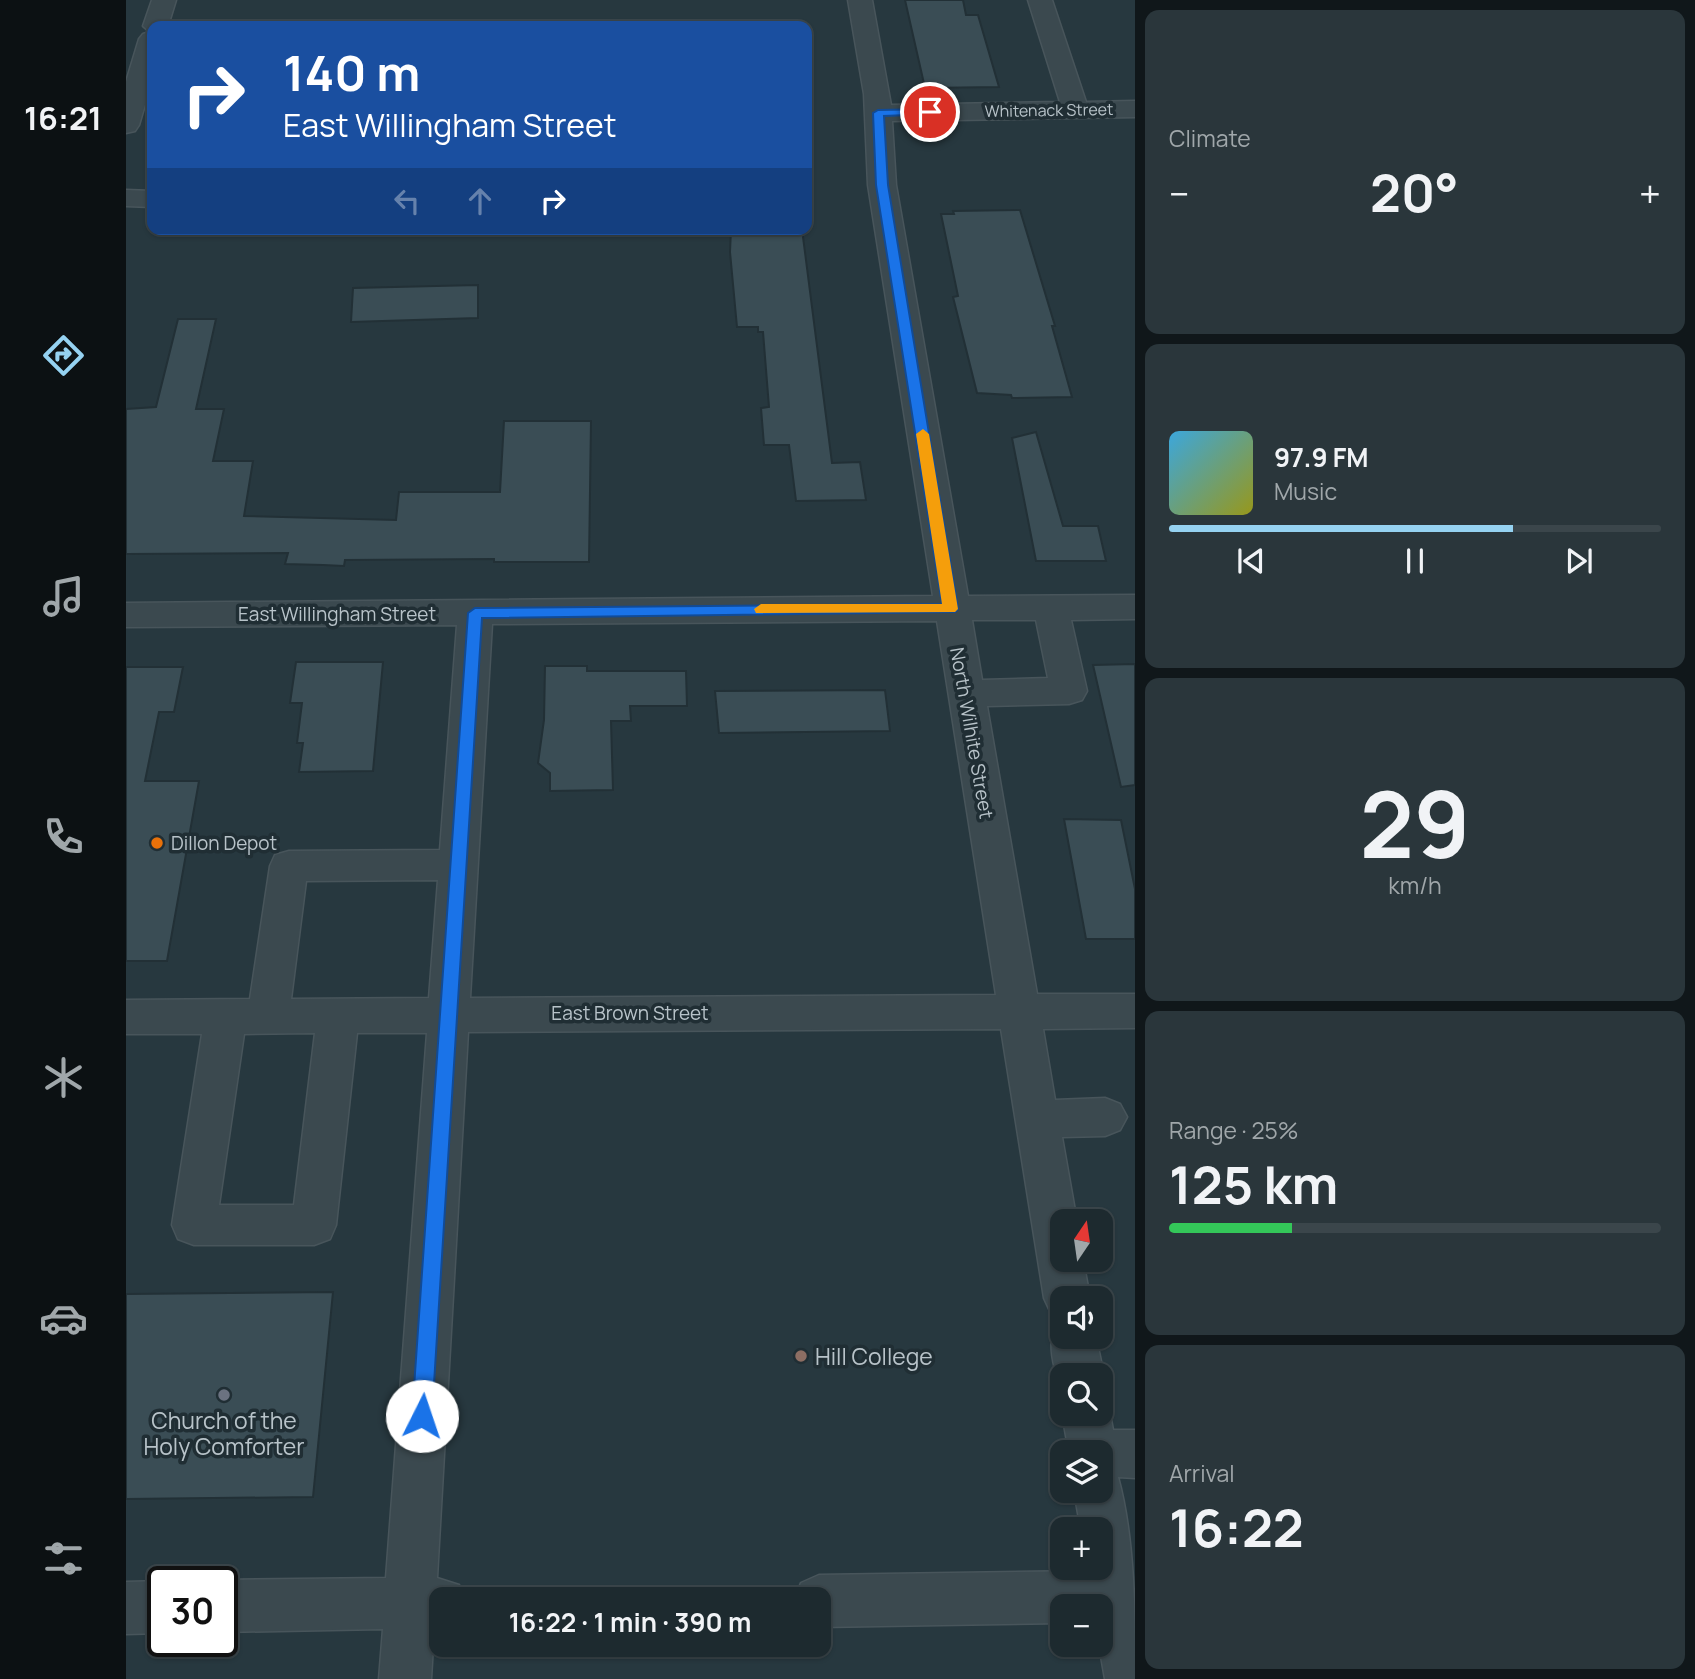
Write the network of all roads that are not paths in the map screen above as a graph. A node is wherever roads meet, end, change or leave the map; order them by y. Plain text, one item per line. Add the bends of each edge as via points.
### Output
1 (164, 0) edge
2 (860, 0) edge
3 (1040, 0) edge
4 (158, 21) edge
5 (147, 62) edge
6 (1135, 109) edge
7 (1076, 110) junction
8 (128, 111) edge
9 (878, 113) junction
10 (126, 198) edge
11 (147, 199) edge
12 (1051, 607) junction
13 (1135, 607) edge
14 (950, 609) junction
15 (475, 613) junction
16 (126, 615) edge
17 (965, 693) junction
18 (458, 865) junction
19 (1135, 1011) edge
20 (1019, 1012) junction
21 (447, 1014) junction
22 (268, 1015) junction
23 (338, 1015) junction
24 (226, 1016) junction
25 (126, 1017) edge
26 (1105, 1117) dead end
27 (1037, 1119) junction
28 (1065, 1286) edge
29 (1113, 1453) edge
30 (1135, 1454) edge
31 (1102, 1503) edge
32 (1126, 1596) edge
33 (831, 1601) edge
34 (426, 1603) edge
35 (238, 1606) edge
36 (147, 1607) edge
37 (126, 1608) edge
38 (405, 1679) edge
39 (1131, 1679) edge

1 - 4 street
2 - 9 street, North Wilhite Street
3 - 7 street
5 - 8 street
6 - 7 street, Whitenack Street
7 - 9 street, Whitenack Street
9 - 14 street, North Wilhite Street via 882,185
10 - 11 street
12 - 13 street, East Willingham Street
12 - 14 street, East Willingham Street
12 - 17 street via 1069,691
14 - 15 street, East Willingham Street
14 - 17 street, North Wilhite Street
15 - 16 street, East Willingham Street
15 - 18 street
17 - 20 street, North Wilhite Street
18 - 21 street
18 - 22 street via 289,866
19 - 20 street, East Brown Street
20 - 21 street, East Brown Street
20 - 27 street, North Wilhite Street
21 - 23 street, East Brown Street
21 - 34 street
22 - 23 street, East Brown Street
22 - 24 street, East Brown Street
23 - 24 street via 314,1225 194,1225
24 - 25 street, East Brown Street
26 - 27 street
27 - 28 street, North Wilhite Street
29 - 30 street
31 - 32 street
32 - 33 street
32 - 39 street
34 - 35 street
34 - 38 street
36 - 37 street

